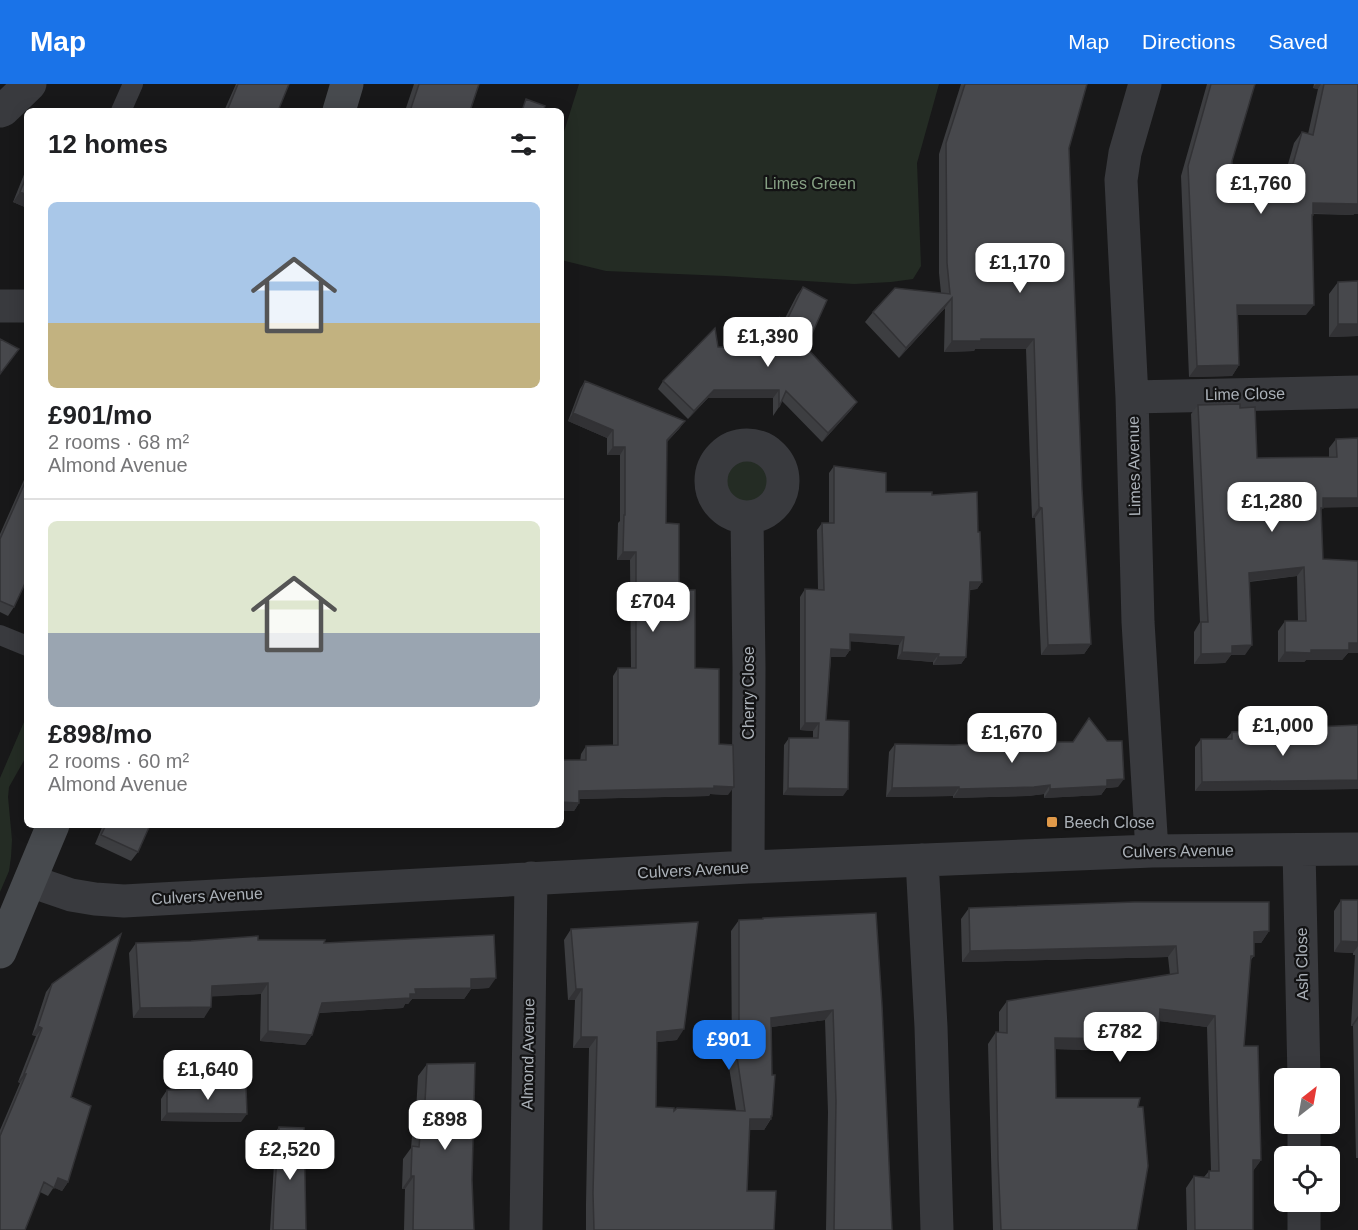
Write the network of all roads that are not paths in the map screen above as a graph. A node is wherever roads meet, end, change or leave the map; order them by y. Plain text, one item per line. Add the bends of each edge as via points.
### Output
1 (30, 84) edge
2 (133, 84) edge
3 (347, 84) edge
4 (1145, 84) edge
5 (122, 108) edge
6 (340, 108) edge
7 (0, 111) edge
8 (0, 306) edge
9 (24, 306) edge
10 (1358, 392) edge
11 (1132, 397) junction
12 (747, 518) dead end
13 (0, 635) edge
14 (24, 645) edge
15 (52, 828) edge
16 (1358, 849) edge
17 (1152, 850) junction
18 (1299, 850) junction
19 (922, 860) junction
20 (748, 867) junction
21 (531, 878) junction
22 (30, 881) junction
23 (0, 952) edge
24 (1304, 1068) edge
25 (1304, 1212) edge
26 (526, 1230) edge
27 (937, 1230) edge
28 (1304, 1230) edge

1 - 7 street
2 - 5 lane
3 - 6 street
4 - 11 street, Limes Avenue via 1121,180
8 - 9 street
10 - 11 street, Lime Close
11 - 17 street, Limes Avenue via 1137,622
12 - 20 street, Cherry Close
13 - 14 lane
15 - 22 street
16 - 18 street, Culvers Avenue
17 - 18 street, Culvers Avenue
17 - 19 street, Culvers Avenue
18 - 24 street, Ash Close
19 - 20 street, Culvers Avenue
19 - 27 street
20 - 21 street, Culvers Avenue
21 - 22 street, Culvers Avenue via 124,900 71,895
21 - 26 street, Almond Avenue
22 - 23 street
25 - 28 street

